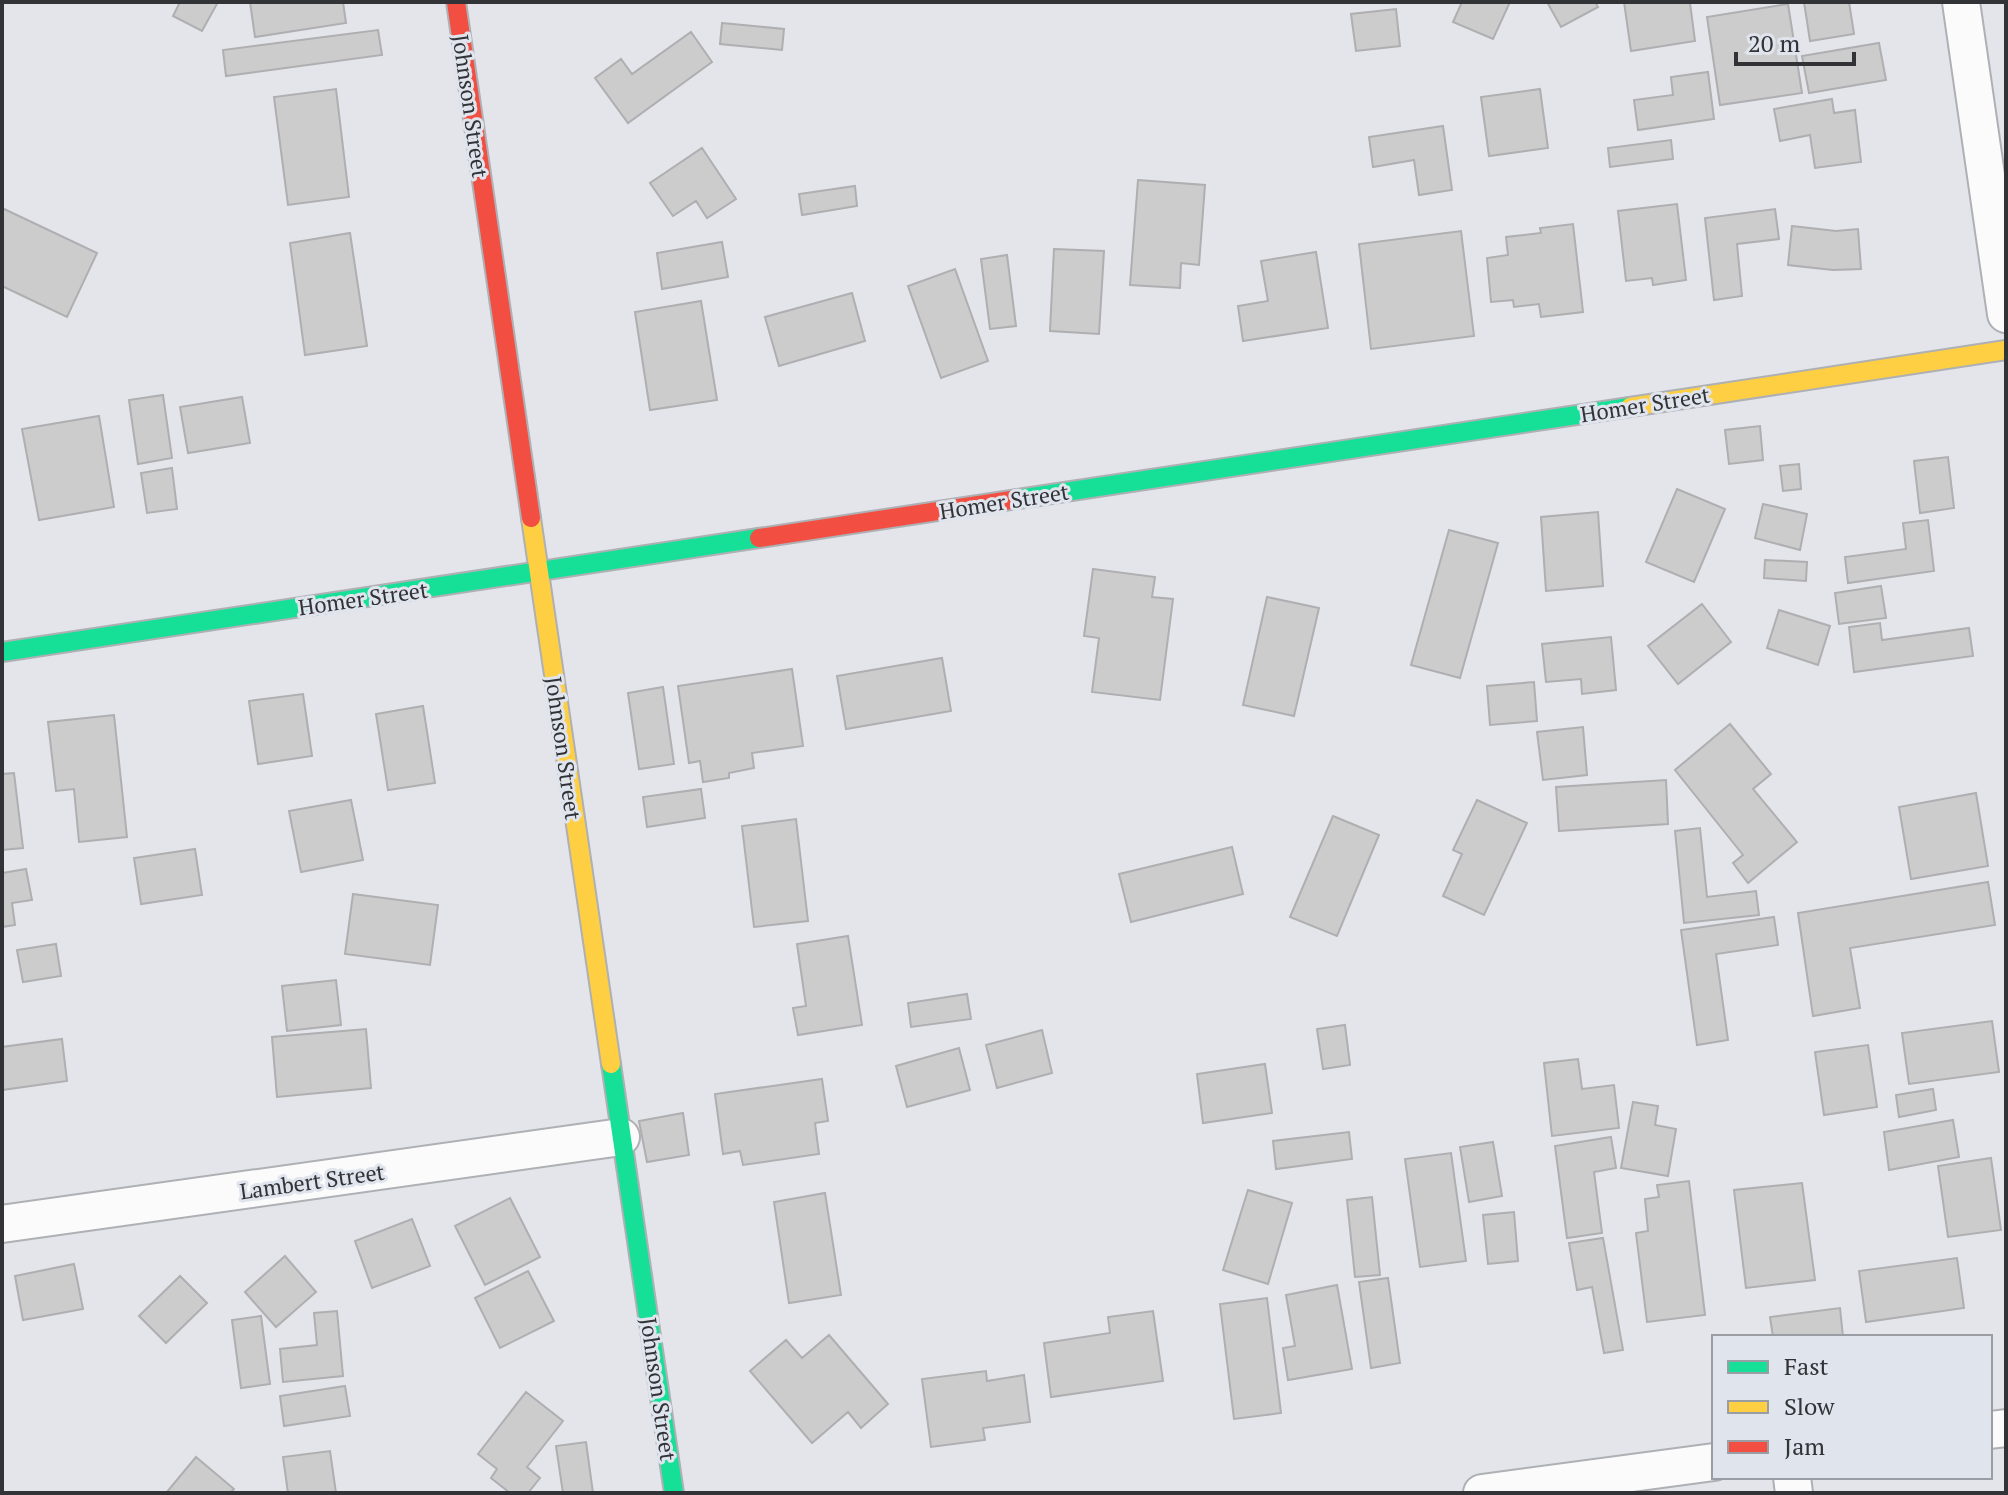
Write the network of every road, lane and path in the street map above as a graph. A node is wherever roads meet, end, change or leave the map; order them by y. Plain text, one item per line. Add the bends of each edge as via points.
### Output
1 (456, 2) edge
2 (1961, 2) edge
3 (2006, 314) edge
4 (2006, 350) edge
5 (538, 572) junction
6 (2, 652) edge
7 (621, 1137) junction
8 (2, 1224) edge
9 (1712, 1462) edge
10 (674, 1493) edge
11 (1482, 1493) edge

1 - 5 street, Johnson Street
2 - 3 street
4 - 5 street, Homer Street
5 - 6 street, Homer Street
5 - 7 street, Johnson Street
7 - 8 street, Lambert Street
7 - 10 street, Johnson Street
9 - 11 street

